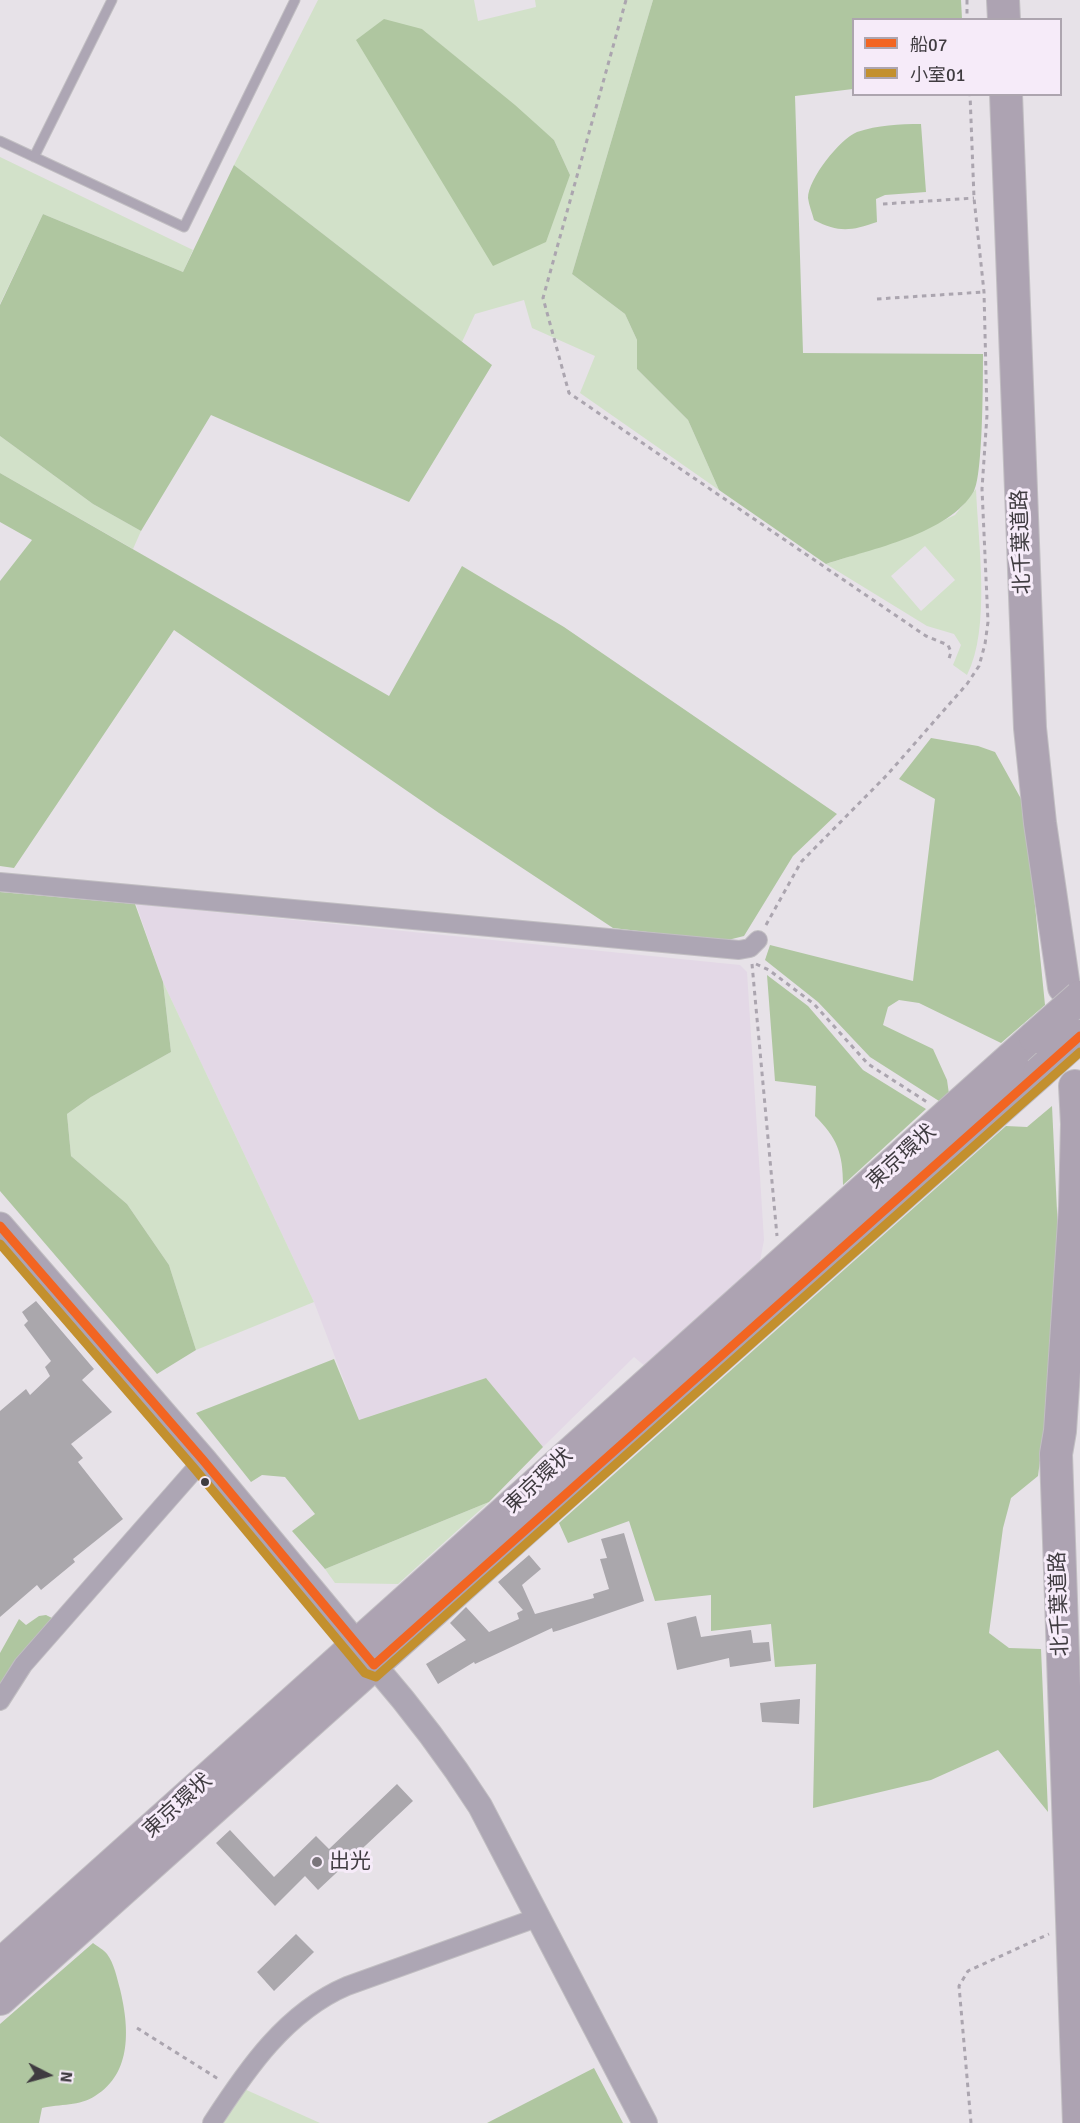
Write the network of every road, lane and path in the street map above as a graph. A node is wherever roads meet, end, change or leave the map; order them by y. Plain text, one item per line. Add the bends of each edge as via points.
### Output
1 (112, 0) edge
2 (295, 0) edge
3 (626, 0) edge
4 (967, 0) edge
5 (1003, 0) edge
6 (968, 18) edge
7 (1004, 18) edge
8 (970, 96) edge
9 (1006, 96) edge
10 (0, 141) edge
11 (34, 157) junction
12 (974, 198) junction
13 (883, 204) dead end
14 (984, 292) junction
15 (877, 299) dead end
16 (948, 662) dead end
17 (0, 882) edge
18 (753, 950) junction
19 (1072, 992) edge
20 (1080, 1036) edge
21 (1080, 1052) edge
22 (1040, 1078) junction
23 (1075, 1086) dead end
24 (929, 1103) dead end
25 (0, 1226) edge
26 (778, 1267) junction
27 (203, 1460) junction
28 (366, 1655) junction
29 (0, 1701) edge
30 (1075, 1914) edge
31 (539, 1917) junction
32 (0, 1965) edge
33 (0, 1999) edge
34 (137, 2028) dead end
35 (234, 2089) junction
36 (212, 2123) edge
37 (645, 2123) edge
38 (971, 2123) edge
39 (1079, 2123) edge

1 - 11 lane
2 - 11 lane via 184,227
3 - 16 path via 543,298 569,393 926,636 948,645
4 - 6 path
5 - 7 highway
8 - 12 path
9 - 19 highway, 北千葉道路 via 1030,728 1040,823
10 - 11 lane
12 - 13 path
12 - 14 path
14 - 15 path
14 - 18 path via 987,415 982,489 988,622 979,666 887,775 801,862
17 - 18 street
18 - 24 path via 769,970 814,1004 868,1064
18 - 26 path
19 - 26 highway, 東京環状, bridge via 1035,1037
20 - 22 highway, 東京環状, bridge
21 - 22 highway
22 - 28 highway, 東京環状 via 964,1139
23 - 30 highway, 北千葉道路 via 1075,1207 1056,1454
25 - 27 main road
26 - 28 highway, 東京環状
27 - 28 main road
27 - 29 street via 23,1665
28 - 31 street via 455,1766
28 - 32 highway, 東京環状
28 - 33 highway, 東京環状
30 - 38 path via 1047,1934 968,1971 961,1979
30 - 39 highway, 北千葉道路
31 - 35 street via 337,1991 279,2033
31 - 37 street
34 - 35 path
35 - 36 street

